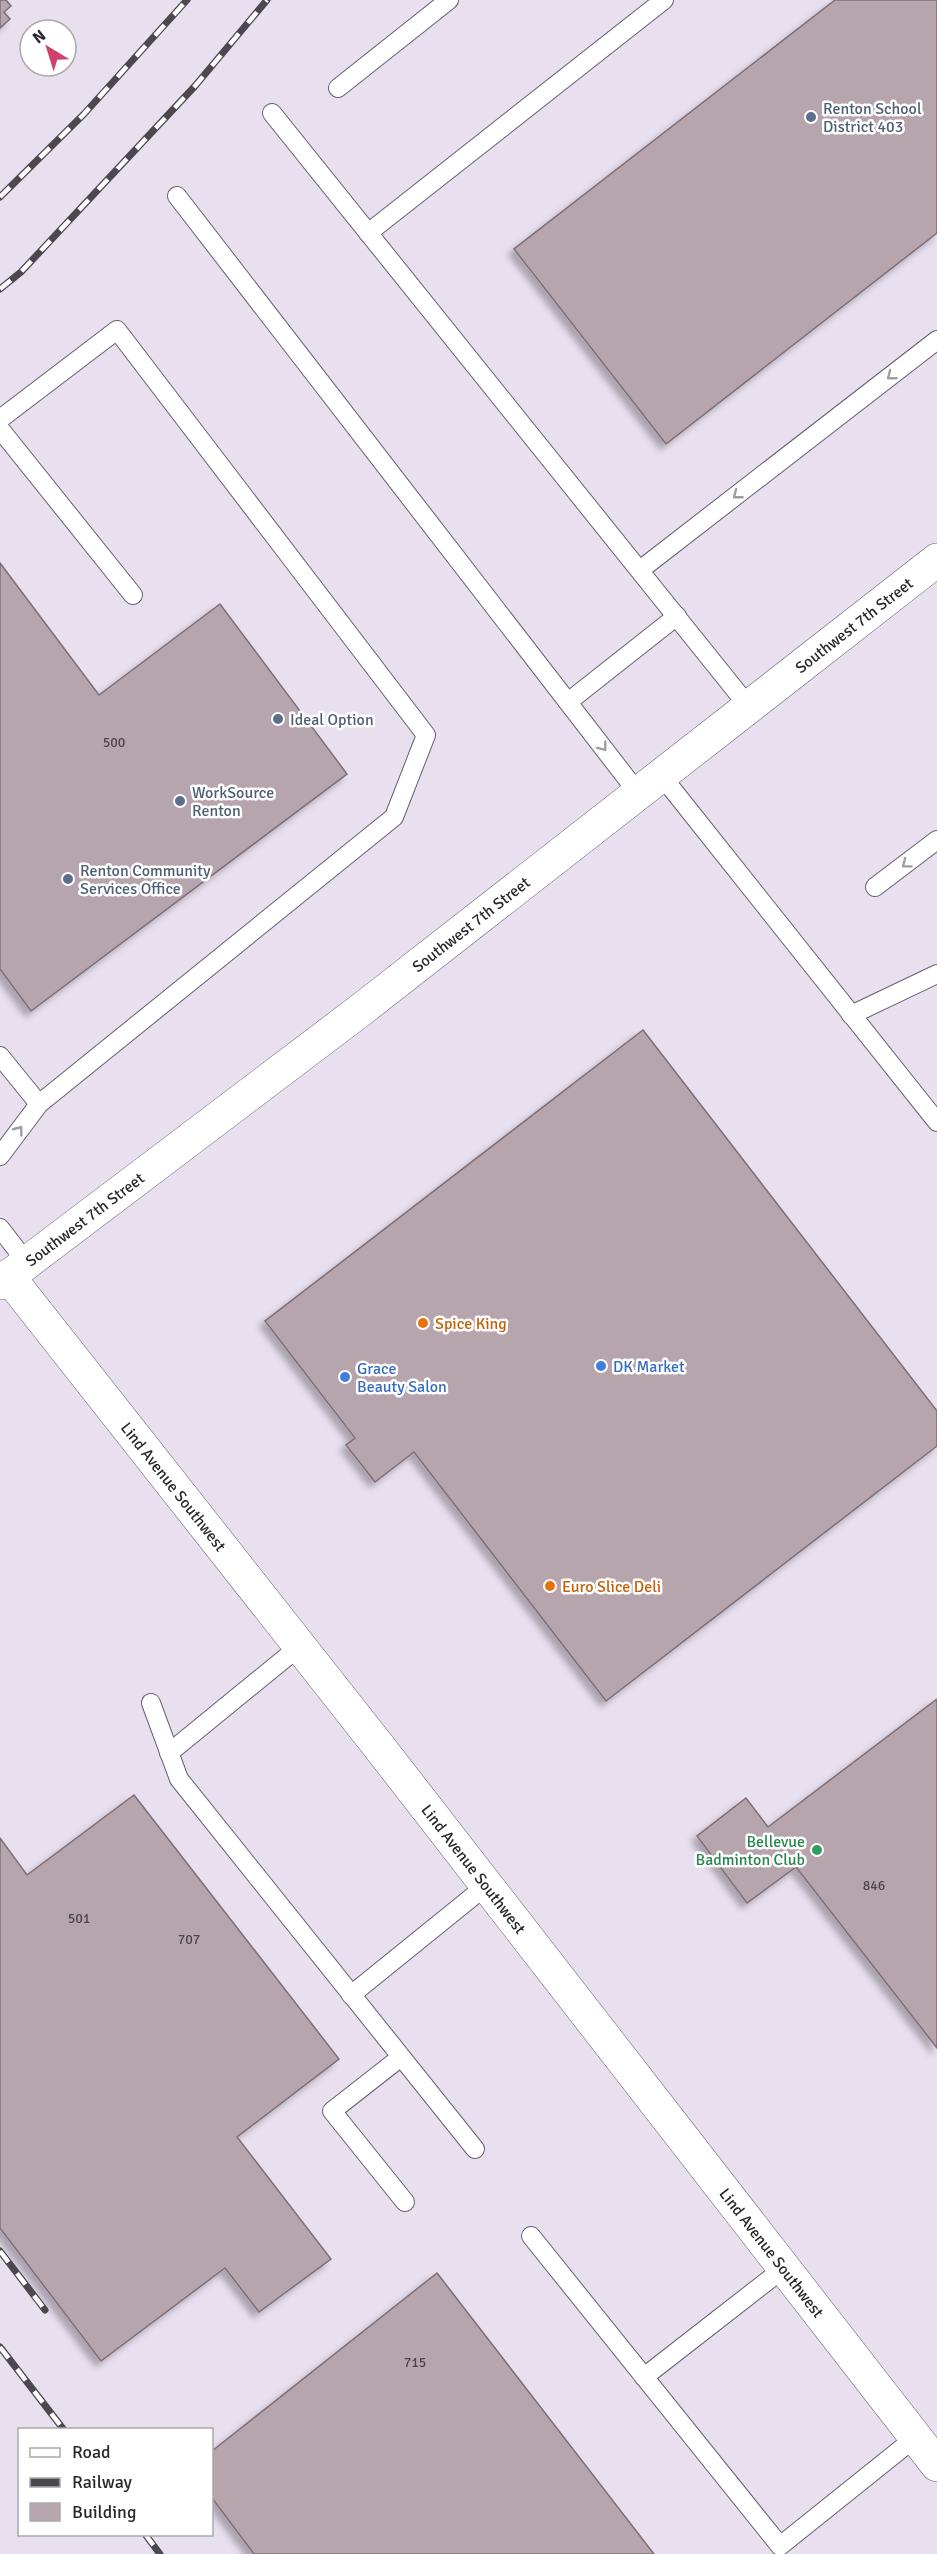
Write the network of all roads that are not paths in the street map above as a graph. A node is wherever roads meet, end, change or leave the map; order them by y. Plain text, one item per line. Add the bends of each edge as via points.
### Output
1 (449, 0) edge
2 (664, 0) edge
3 (338, 88) dead end
4 (272, 113) dead end
5 (177, 196) dead end
6 (368, 233) junction
7 (937, 340) edge
8 (0, 419) edge
9 (0, 429) edge
10 (937, 560) edge
11 (640, 570) junction
12 (133, 595) dead end
13 (677, 616) junction
14 (568, 702) junction
15 (749, 707) junction
16 (650, 784) junction
17 (937, 840) edge
18 (875, 887) dead end
19 (937, 974) edge
20 (851, 1015) junction
21 (0, 1056) edge
22 (39, 1104) junction
23 (937, 1122) edge
24 (0, 1156) edge
25 (0, 1228) edge
26 (12, 1274) edge
27 (300, 1646) junction
28 (151, 1702) dead end
29 (169, 1753) junction
30 (487, 1886) junction
31 (351, 1995) junction
32 (401, 2057) junction
33 (475, 2149) dead end
34 (405, 2202) dead end
35 (531, 2236) dead end
36 (784, 2268) junction
37 (644, 2377) junction
38 (916, 2438) junction
39 (937, 2465) edge

1 - 3 lane
2 - 6 lane
4 - 6 lane
5 - 14 lane
6 - 11 lane
7 -> 11 lane
8 - 22 lane via 117,330 426,735 394,817
9 - 12 lane
10 - 15 street, Southwest 7th Street
11 - 13 lane
13 - 14 lane
13 - 15 lane
14 -> 16 lane
15 - 16 street, Southwest 7th Street
16 - 20 lane
16 - 26 street, Southwest 7th Street
17 -> 18 lane
19 - 20 lane
20 - 23 lane
21 - 22 lane
24 -> 22 lane
25 - 26 lane
26 - 27 street, Lind Avenue Southwest
27 - 29 lane
27 - 30 street, Lind Avenue Southwest
28 - 29 lane
29 - 31 lane via 179,1779
30 - 31 lane
30 - 36 street, Lind Avenue Southwest
31 - 32 lane
32 - 33 lane
32 - 34 lane via 332,2111
35 - 37 lane
36 - 37 lane
36 - 38 street, Lind Avenue Southwest
37 - 38 lane via 780,2546
38 - 39 street, Lind Avenue Southwest

